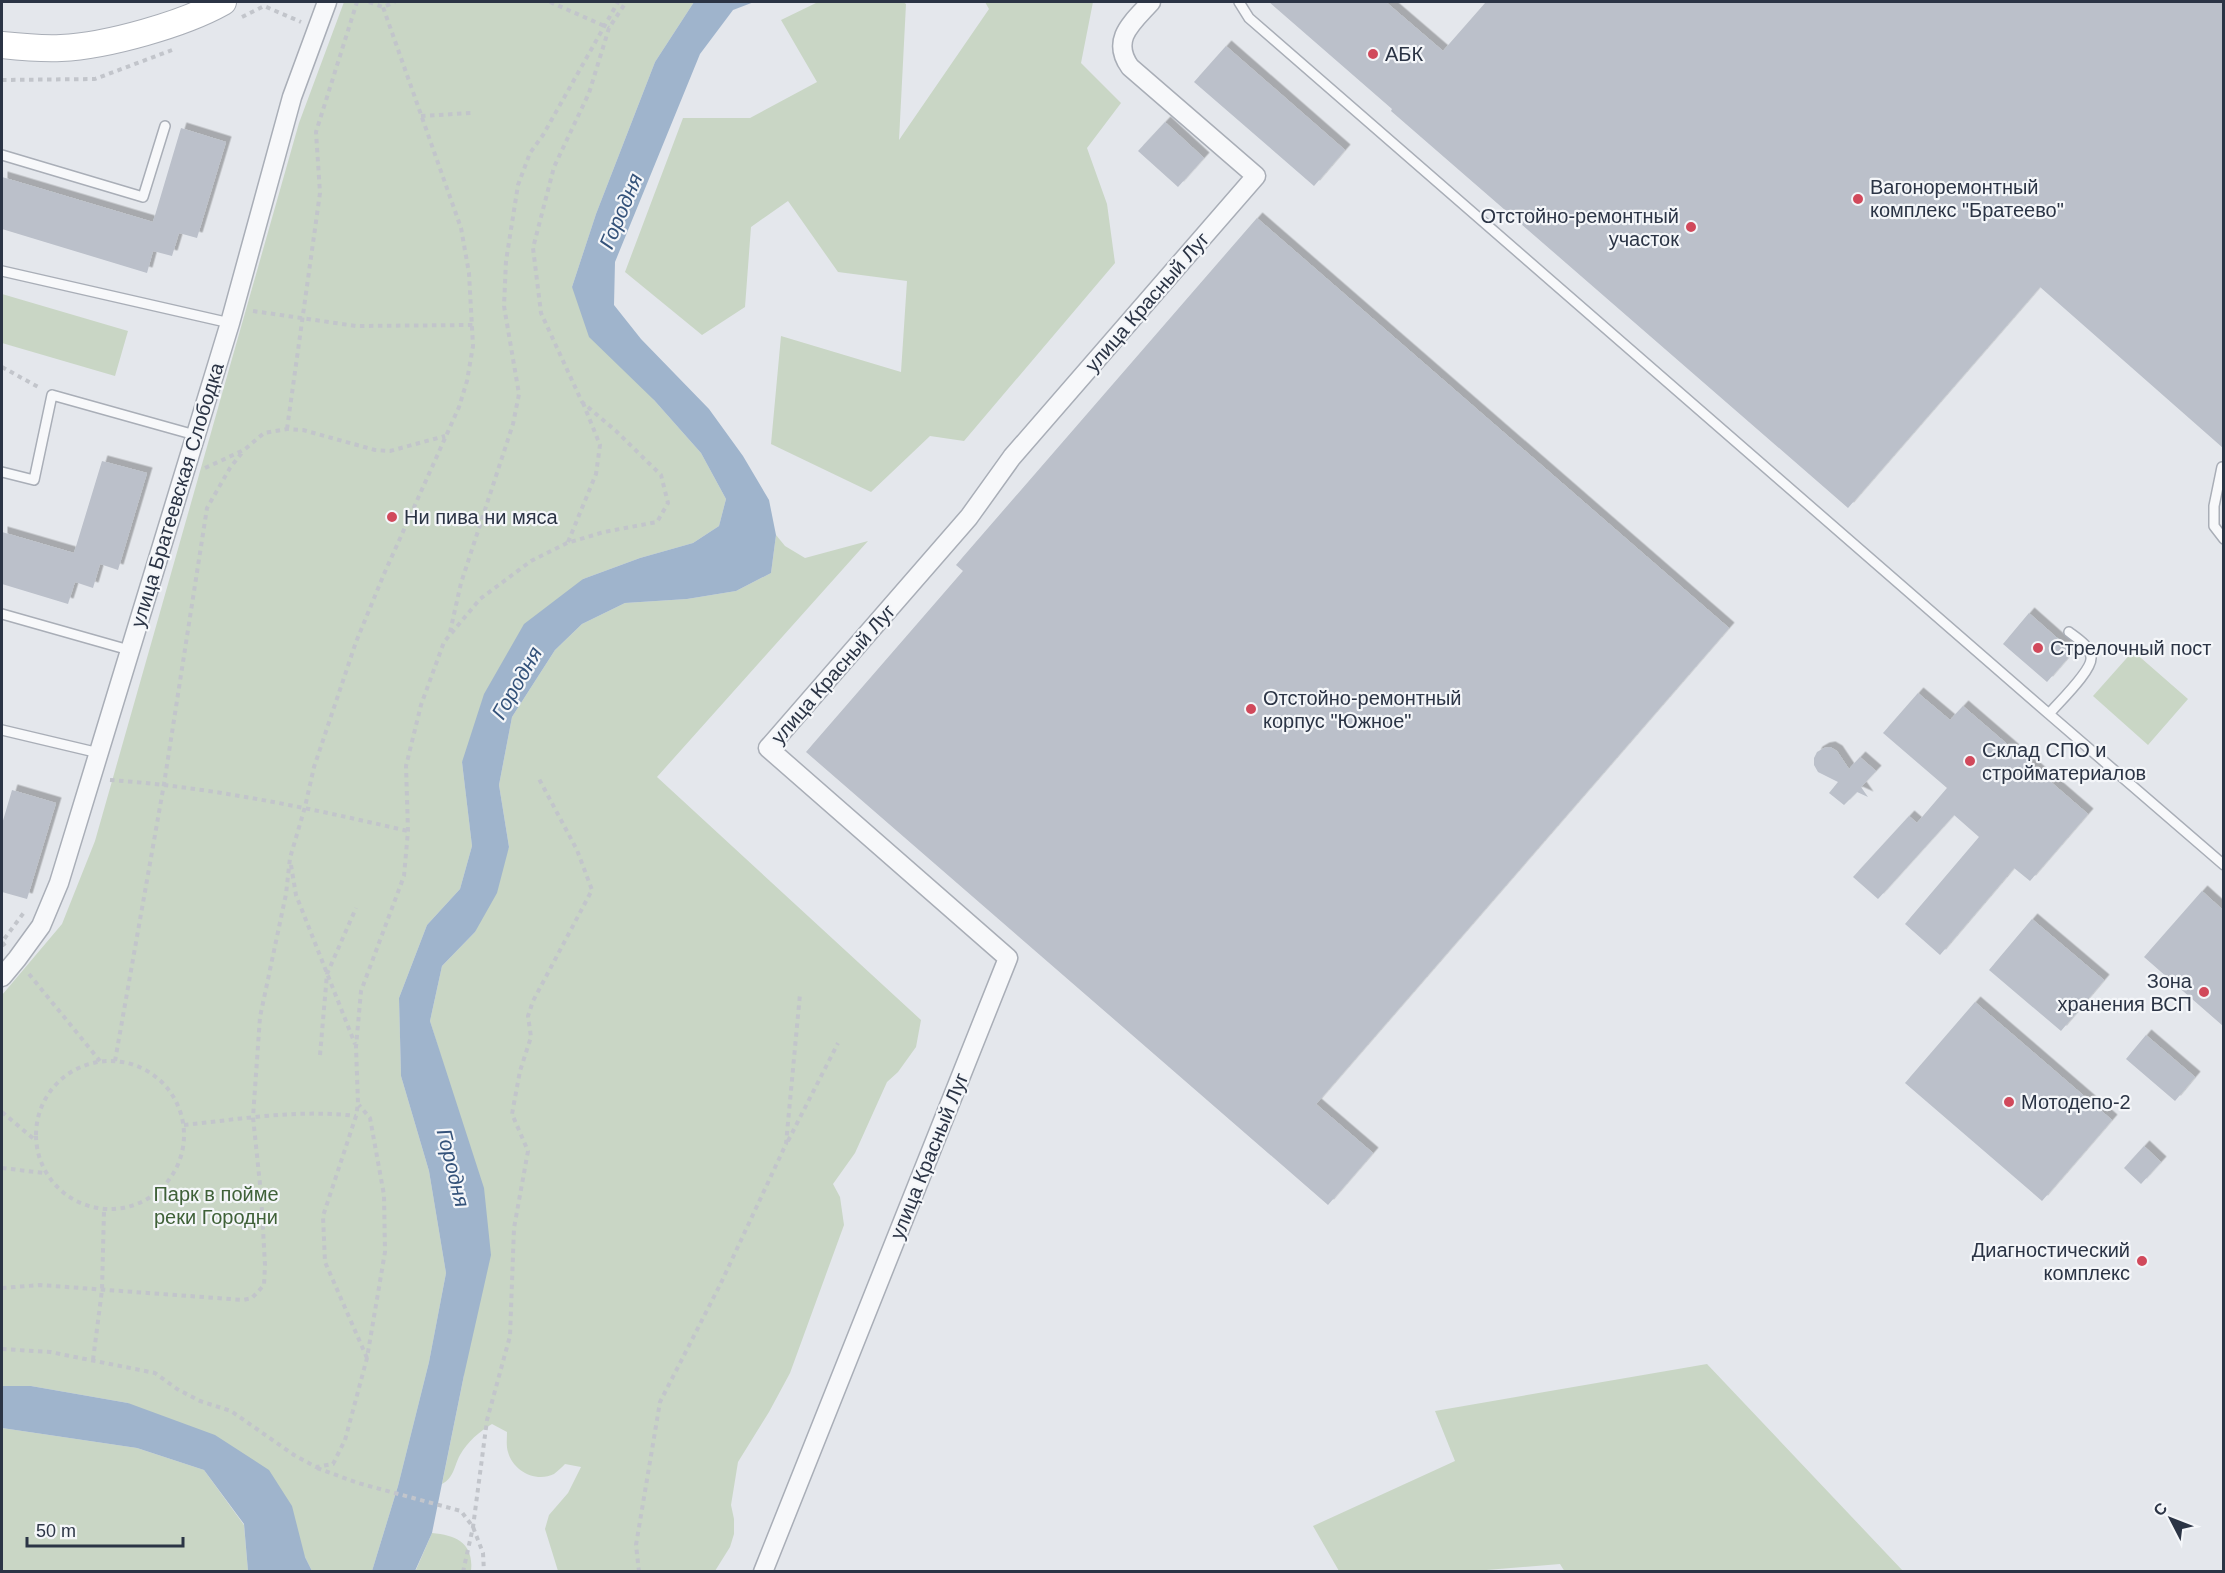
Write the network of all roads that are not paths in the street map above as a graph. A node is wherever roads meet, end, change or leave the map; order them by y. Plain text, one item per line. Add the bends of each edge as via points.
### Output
1 (223, 2) edge
2 (327, 2) edge
3 (1151, 2) edge
4 (1239, 2) edge
5 (2, 45) edge
6 (165, 126) dead end
7 (2, 155) edge
8 (2, 271) edge
9 (232, 315) junction
10 (195, 435) junction
11 (2222, 467) edge
12 (2, 472) edge
13 (2223, 539) edge
14 (2, 614) edge
15 (2069, 632) dead end
16 (129, 650) junction
17 (2049, 714) junction
18 (2, 730) edge
19 (99, 753) junction
20 (2223, 865) edge
21 (9, 970) edge
22 (763, 1572) edge

1 - 5 street via 160,27 91,45
2 - 9 street, улица Братеевская Слободка via 292,97
3 - 22 street, улица Красный Луг via 1126,30 1121,49 1124,59 1256,176 1012,457 969,517 768,748 1008,958
4 - 17 lane via 1249,18
6 - 7 lane via 142,197
8 - 9 lane
9 - 10 street, улица Братеевская Слободка
10 - 12 lane via 52,395 34,480
10 - 16 street, улица Братеевская Слободка
11 - 13 lane via 2214,526
14 - 16 lane
15 - 17 lane via 2092,658 2089,668
16 - 19 street, улица Братеевская Слободка
17 - 20 lane
18 - 19 lane
19 - 21 street, улица Братеевская Слободка via 59,883 41,926

